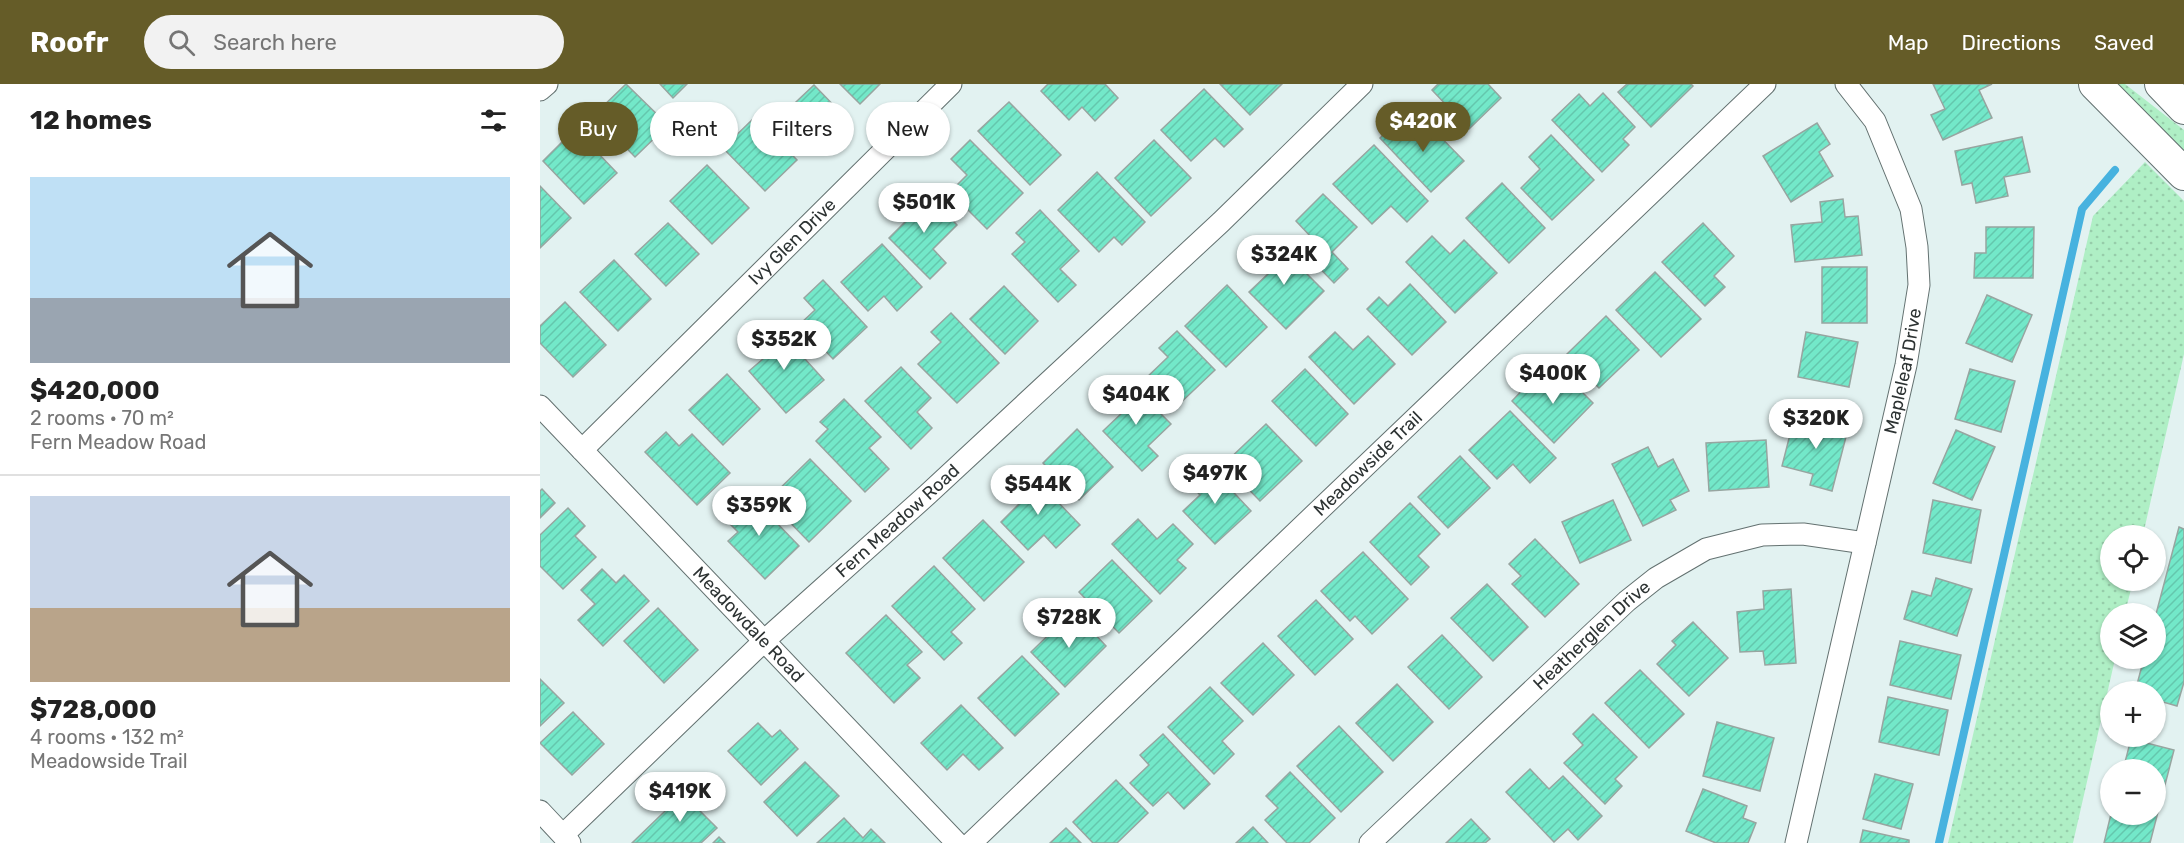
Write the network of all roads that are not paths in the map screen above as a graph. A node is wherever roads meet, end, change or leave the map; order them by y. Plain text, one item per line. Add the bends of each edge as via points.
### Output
1 (547, 84) edge
2 (951, 84) edge
3 (1362, 84) edge
4 (1766, 84) edge
5 (1846, 84) edge
6 (2095, 84) edge
7 (2161, 84) edge
8 (540, 90) edge
9 (2184, 108) edge
10 (2184, 174) edge
11 (540, 406) edge
12 (582, 450) junction
13 (1865, 543) junction
14 (764, 641) junction
15 (540, 812) edge
16 (566, 839) edge
17 (957, 843) edge
18 (970, 843) edge
19 (1370, 843) edge
20 (1796, 843) edge

1 - 8 street
2 - 12 street, Ivy Glen Drive
3 - 14 street, Fern Meadow Road via 1221,222
4 - 18 street, Meadowside Trail
5 - 13 street, Mapleleaf Drive via 1875,121 1911,209 1919,285 1906,365
6 - 10 main road
7 - 9 main road
11 - 12 street, Meadowdale Road
12 - 14 street, Meadowdale Road
13 - 19 street, Heatherglen Drive via 1803,534 1762,535 1706,549 1656,578
13 - 20 street, Mapleleaf Drive
14 - 16 street, Fern Meadow Road
14 - 17 street, Meadowdale Road
15 - 16 street

